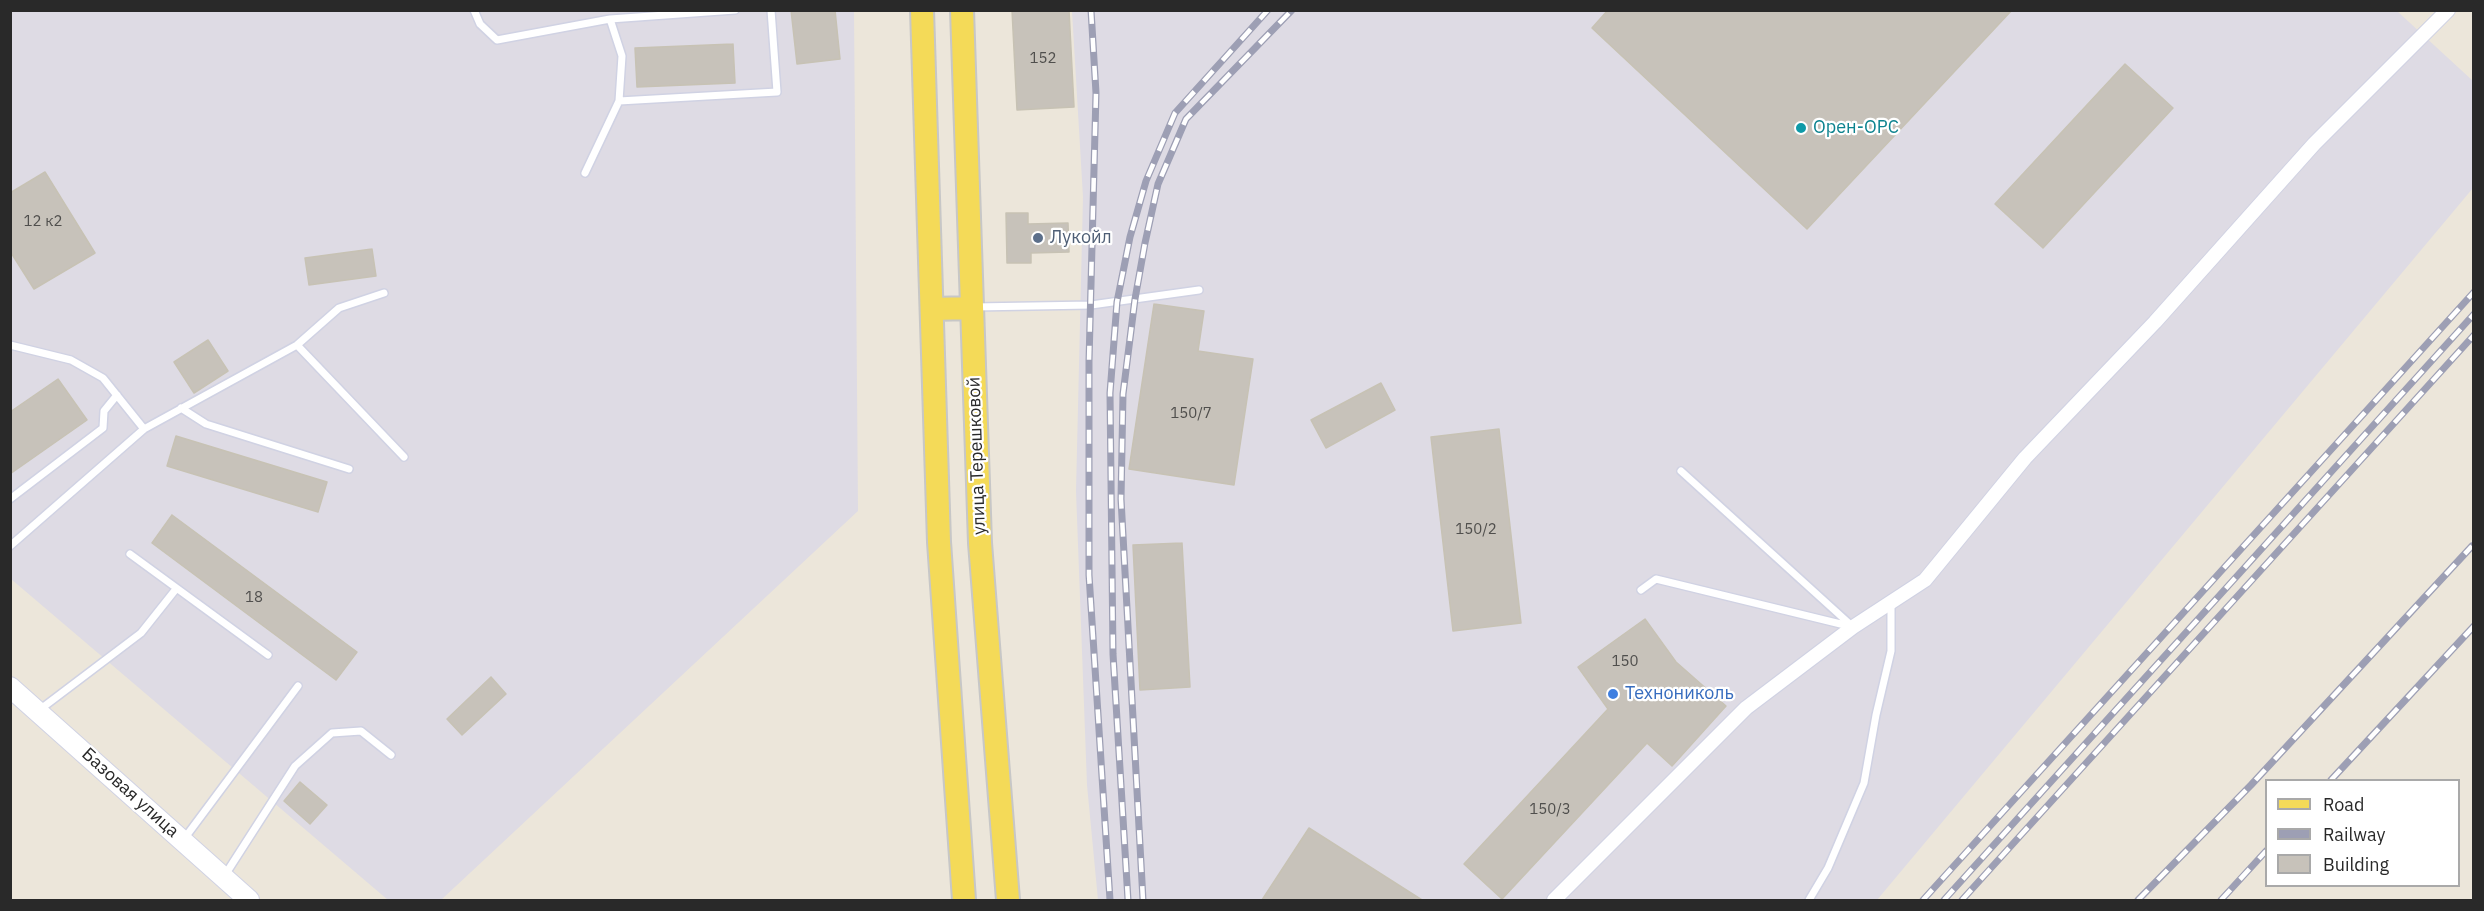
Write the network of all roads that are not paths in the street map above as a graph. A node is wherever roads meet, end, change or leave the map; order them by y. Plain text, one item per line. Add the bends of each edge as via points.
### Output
1 (474, 10) edge
2 (735, 10) edge
3 (771, 10) edge
4 (922, 10) edge
5 (962, 10) edge
6 (2448, 10) edge
7 (610, 19) junction
8 (619, 100) junction
9 (585, 173) dead end
10 (1199, 290) dead end
11 (384, 293) dead end
12 (972, 308) junction
13 (932, 309) junction
14 (10, 345) edge
15 (297, 345) junction
16 (117, 395) junction
17 (182, 408) junction
18 (144, 429) junction
19 (404, 457) dead end
20 (350, 469) dead end
21 (1681, 471) dead end
22 (10, 499) edge
23 (10, 546) edge
24 (130, 554) dead end
25 (176, 589) junction
26 (1641, 591) dead end
27 (1891, 603) junction
28 (1853, 627) junction
29 (268, 655) dead end
30 (298, 686) dead end
31 (10, 687) edge
32 (38, 711) junction
33 (391, 755) dead end
34 (183, 841) junction
35 (224, 877) junction
36 (249, 900) edge
37 (964, 900) edge
38 (1008, 900) edge
39 (1554, 900) edge
40 (1809, 900) edge

1 - 7 lane via 480,24 497,40
2 - 7 lane
3 - 8 lane via 777,92
4 - 13 main road
5 - 12 main road, улица Терешковой
6 - 27 street via 2314,144 2155,322 2025,458 1925,580
7 - 8 lane via 622,56
8 - 9 lane
10 - 12 lane via 1091,305
11 - 15 lane via 339,308
12 - 13 main road
12 - 38 main road, улица Терешковой via 980,543
13 - 37 main road via 939,542
14 - 16 lane via 71,360 104,378
15 - 17 lane
15 - 19 lane
16 - 18 lane
16 - 22 lane via 104,411 104,428
17 - 18 lane
17 - 20 lane via 206,424
18 - 23 lane
21 - 28 lane
24 - 25 lane
25 - 29 lane
25 - 32 lane via 141,633
26 - 28 lane via 1656,579
27 - 28 street
27 - 40 lane via 1891,651 1864,783 1828,868
28 - 39 street via 1746,708
30 - 34 lane
31 - 32 street, Базовая улица
32 - 34 street, Базовая улица
33 - 35 lane via 361,731 332,733 295,766
34 - 35 street, Базовая улица
35 - 36 street, Базовая улица

